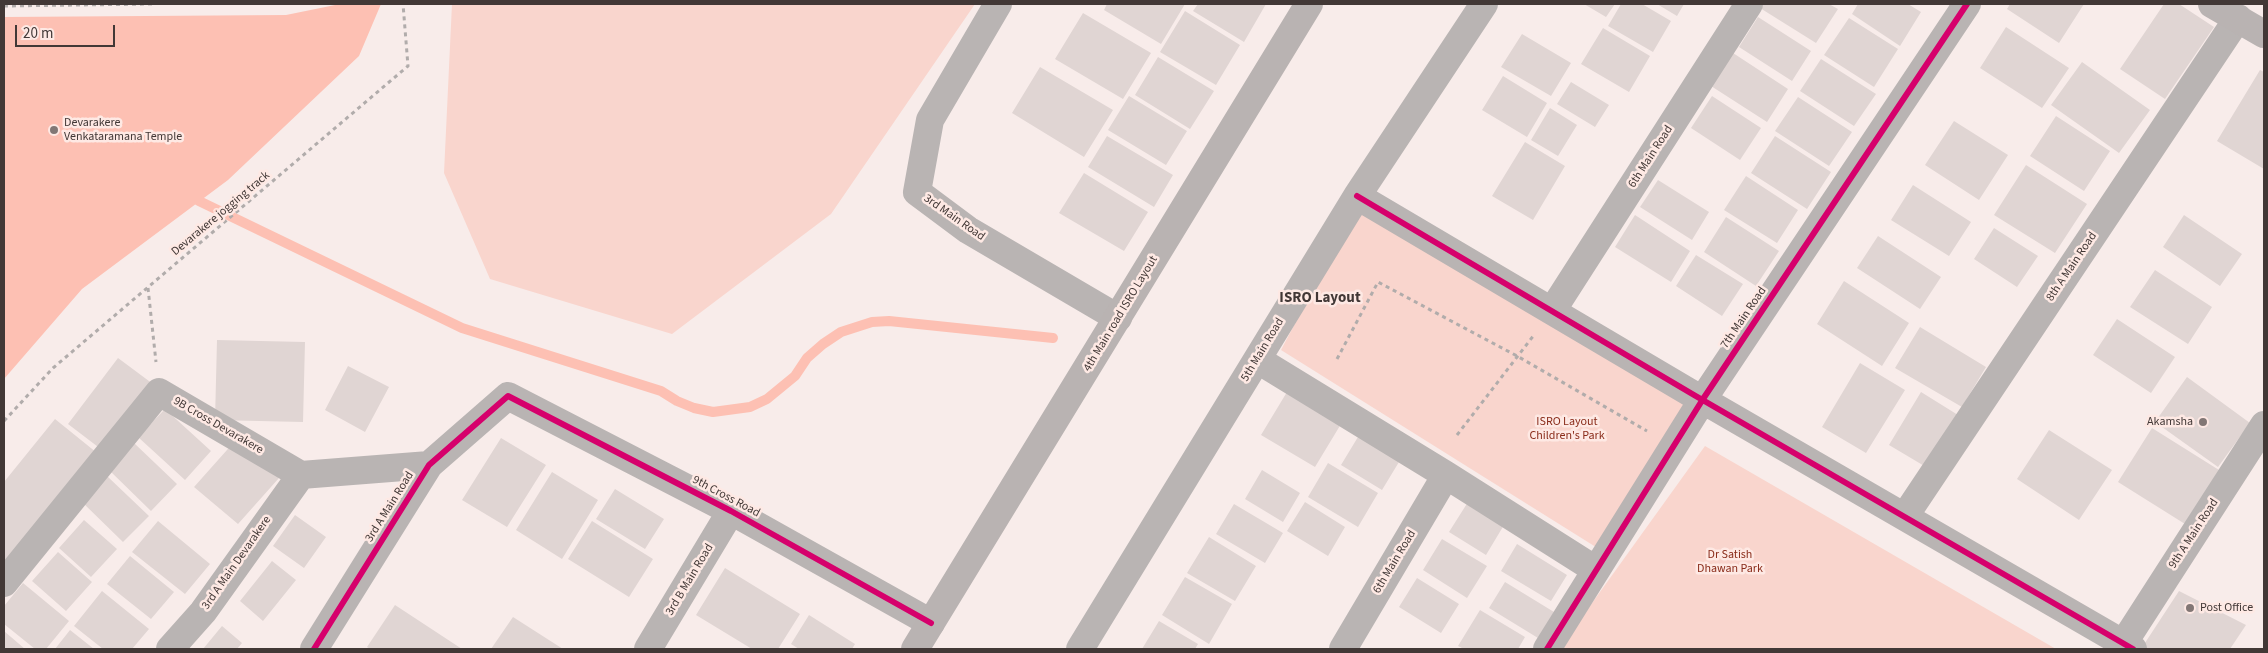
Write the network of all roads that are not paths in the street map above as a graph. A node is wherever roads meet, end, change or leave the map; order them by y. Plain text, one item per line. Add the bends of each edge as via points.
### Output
1 (998, 4) edge
2 (1309, 4) edge
3 (1484, 4) edge
4 (1749, 4) edge
5 (1967, 4) edge
6 (2212, 4) edge
7 (2238, 18) junction
8 (2264, 34) edge
9 (1358, 196) junction
10 (1552, 311) junction
11 (1118, 318) junction
12 (1258, 360) junction
13 (508, 396) joint
14 (1703, 399) junction
15 (2264, 425) edge
16 (429, 465) junction
17 (301, 474) junction
18 (1446, 475) junction
19 (731, 511) junction
20 (1905, 516) junction
21 (1596, 570) junction
22 (4, 583) edge
23 (931, 623) junction
24 (2128, 646) edge
25 (170, 649) edge
26 (314, 649) edge
27 (648, 649) edge
28 (915, 649) edge
29 (1080, 649) edge
30 (1343, 649) edge
31 (1547, 649) edge

1 - 11 street, 3rd Main Road via 930,120 917,192 968,230
2 - 11 street, 4th Main road ISRO Layout
3 - 9 street, 5th Main Road
4 - 10 street, 6th Main Road
5 - 14 street, 7th Main Road
6 - 7 street
7 - 8 street
7 - 20 street, 8th A Main Road
9 - 10 street
9 - 12 street, 5th Main Road
10 - 14 street
11 - 23 street, 4th Main road ISRO Layout
12 - 18 street
12 - 29 street, 5th Main Road
13 - 16 street, 3rd A Main Road
13 - 19 street, 9th Cross Road
14 - 20 street
14 - 21 street, 7th Main Road
15 - 24 street, 9th A Main Road
16 - 17 street
16 - 26 street, 3rd A Main Road
17 - 22 street, 9B Cross Devarakere via 159,392
17 - 25 street, 3rd A Main Devarakere via 203,612
18 - 21 street
18 - 30 street, 6th Main Road
19 - 23 street, 9th Cross Road
19 - 27 street, 3rd B Main Road
20 - 24 street
21 - 31 street, 7th Main Road
23 - 28 street, 4th Main road ISRO Layout

